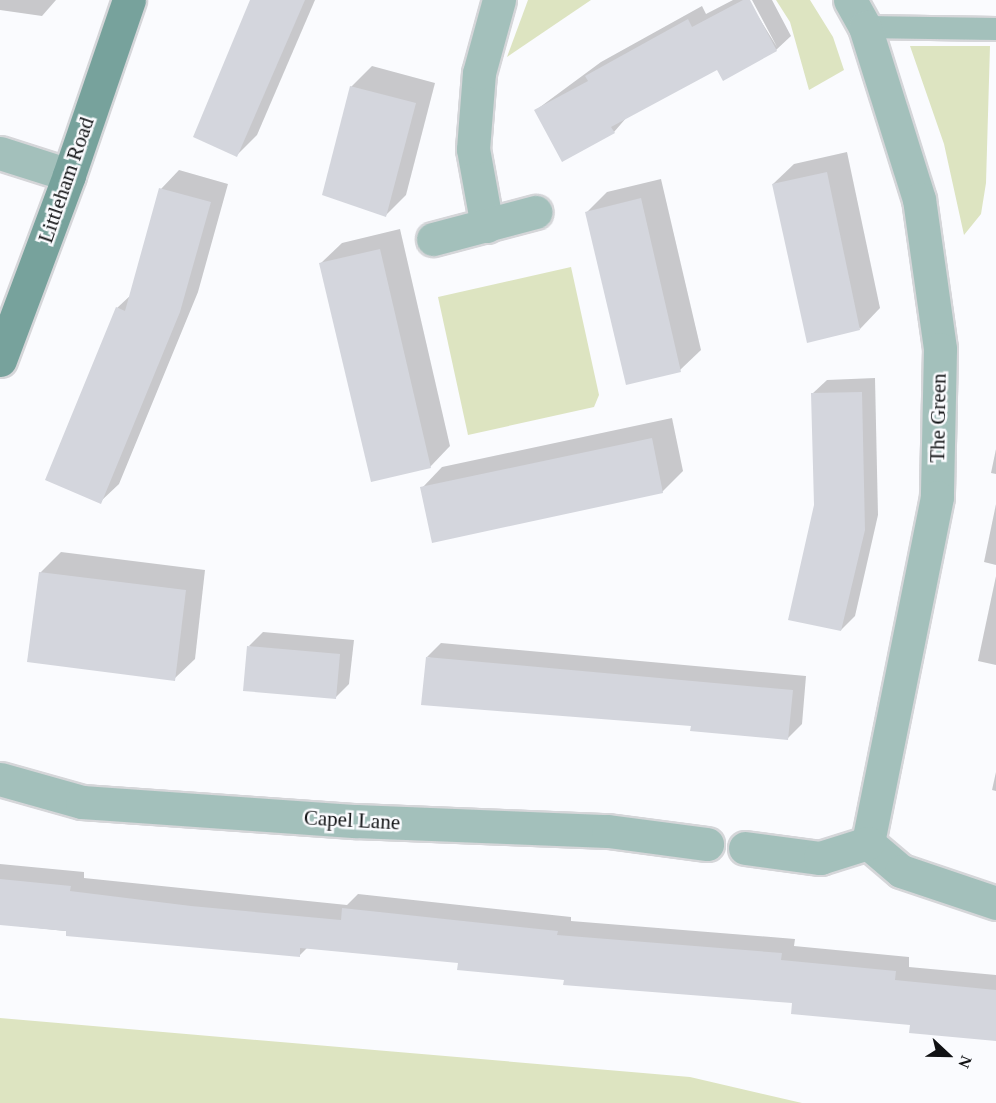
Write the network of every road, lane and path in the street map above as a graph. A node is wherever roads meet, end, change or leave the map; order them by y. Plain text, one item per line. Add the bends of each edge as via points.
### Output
1 (129, 0) edge
2 (499, 0) edge
3 (858, 13) edge
4 (996, 29) edge
5 (0, 153) edge
6 (69, 175) junction
7 (535, 212) dead end
8 (487, 226) junction
9 (433, 239) dead end
10 (0, 360) edge
11 (0, 780) edge
12 (868, 843) junction
13 (706, 844) dead end
14 (746, 848) dead end
15 (996, 903) edge

1 - 6 street, Littleham Road
2 - 8 street via 479,73 473,149
3 - 4 lane
3 - 12 street, The Green via 919,199 939,349 937,497
5 - 6 street
6 - 10 street, Littleham Road
7 - 8 street
8 - 9 street
11 - 13 street, Capel Lane via 82,802 356,821 608,831
12 - 14 street via 820,858
12 - 15 street via 901,871

